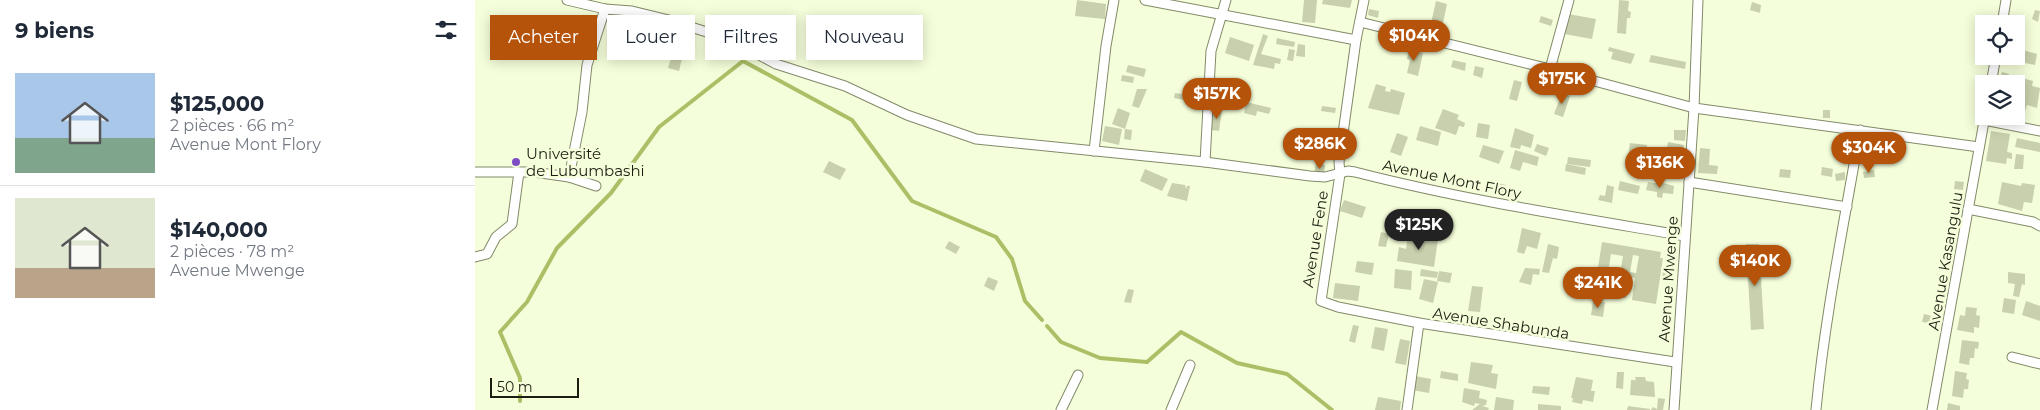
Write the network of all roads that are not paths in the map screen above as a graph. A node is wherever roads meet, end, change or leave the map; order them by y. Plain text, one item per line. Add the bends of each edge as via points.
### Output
1 (567, 0) edge
2 (1114, 0) edge
3 (1145, 0) edge
4 (1225, 0) edge
5 (1364, 0) edge
6 (1569, 0) edge
7 (1698, 0) edge
8 (2007, 0) edge
9 (605, 9) junction
10 (1223, 14) junction
11 (2004, 15) edge
12 (1361, 22) junction
13 (1356, 40) junction
14 (1550, 69) junction
15 (1694, 108) junction
16 (1984, 125) edge
17 (2015, 125) edge
18 (1860, 130) junction
19 (2040, 131) edge
20 (1979, 147) junction
21 (1094, 151) junction
22 (1205, 162) junction
23 (475, 172) edge
24 (519, 172) junction
25 (1340, 174) junction
26 (569, 178) junction
27 (1689, 182) junction
28 (596, 186) dead end
29 (1847, 207) junction
30 (1968, 209) junction
31 (2040, 226) edge
32 (1685, 236) junction
33 (475, 257) edge
34 (1324, 303) joint
35 (1419, 324) junction
36 (2012, 357) dead end
37 (1675, 362) junction
38 (2040, 364) edge
39 (1191, 365) dead end
40 (1078, 374) dead end
41 (1061, 410) edge
42 (1171, 410) edge
43 (1407, 410) edge
44 (1673, 410) edge
45 (1815, 410) edge
46 (1933, 410) edge

1 - 9 street, Avenue Mont Flory
2 - 21 street
3 - 10 street
4 - 10 street
5 - 12 street, Avenue Fene
6 - 14 street
7 - 15 street, Avenue Mwenge
8 - 11 street
9 - 21 street, Avenue Mont Flory via 632,11 716,35 776,64 845,86 907,115 976,139
9 - 26 street via 587,64 582,112
10 - 13 street
10 - 22 street via 1212,45
12 - 13 street, Avenue Fene
12 - 14 street
13 - 25 street, Avenue Fene
14 - 15 street
15 - 18 street
15 - 27 street, Avenue Mwenge
16 - 20 street, Avenue Kasangulu
17 - 19 street
18 - 20 street
18 - 29 street
20 - 30 street, Avenue Kasangulu
21 - 22 street, Avenue Mont Flory
22 - 25 street, Avenue Mont Flory via 1310,176
23 - 24 street
24 - 26 street
24 - 33 street via 512,224 496,237 487,254
25 - 32 street, Avenue Mont Flory via 1355,172 1521,208
25 - 34 street, Avenue Fene via 1320,297
26 - 28 street
27 - 29 street
27 - 32 street, Avenue Mwenge
29 - 45 street via 1827,309
30 - 31 street
30 - 46 street, Avenue Kasangulu
32 - 37 street, Avenue Mwenge
34 - 35 street, Avenue Shabunda
35 - 37 street, Avenue Shabunda
35 - 43 street
36 - 38 street
37 - 44 street, Avenue Mwenge
39 - 42 street
40 - 41 street

